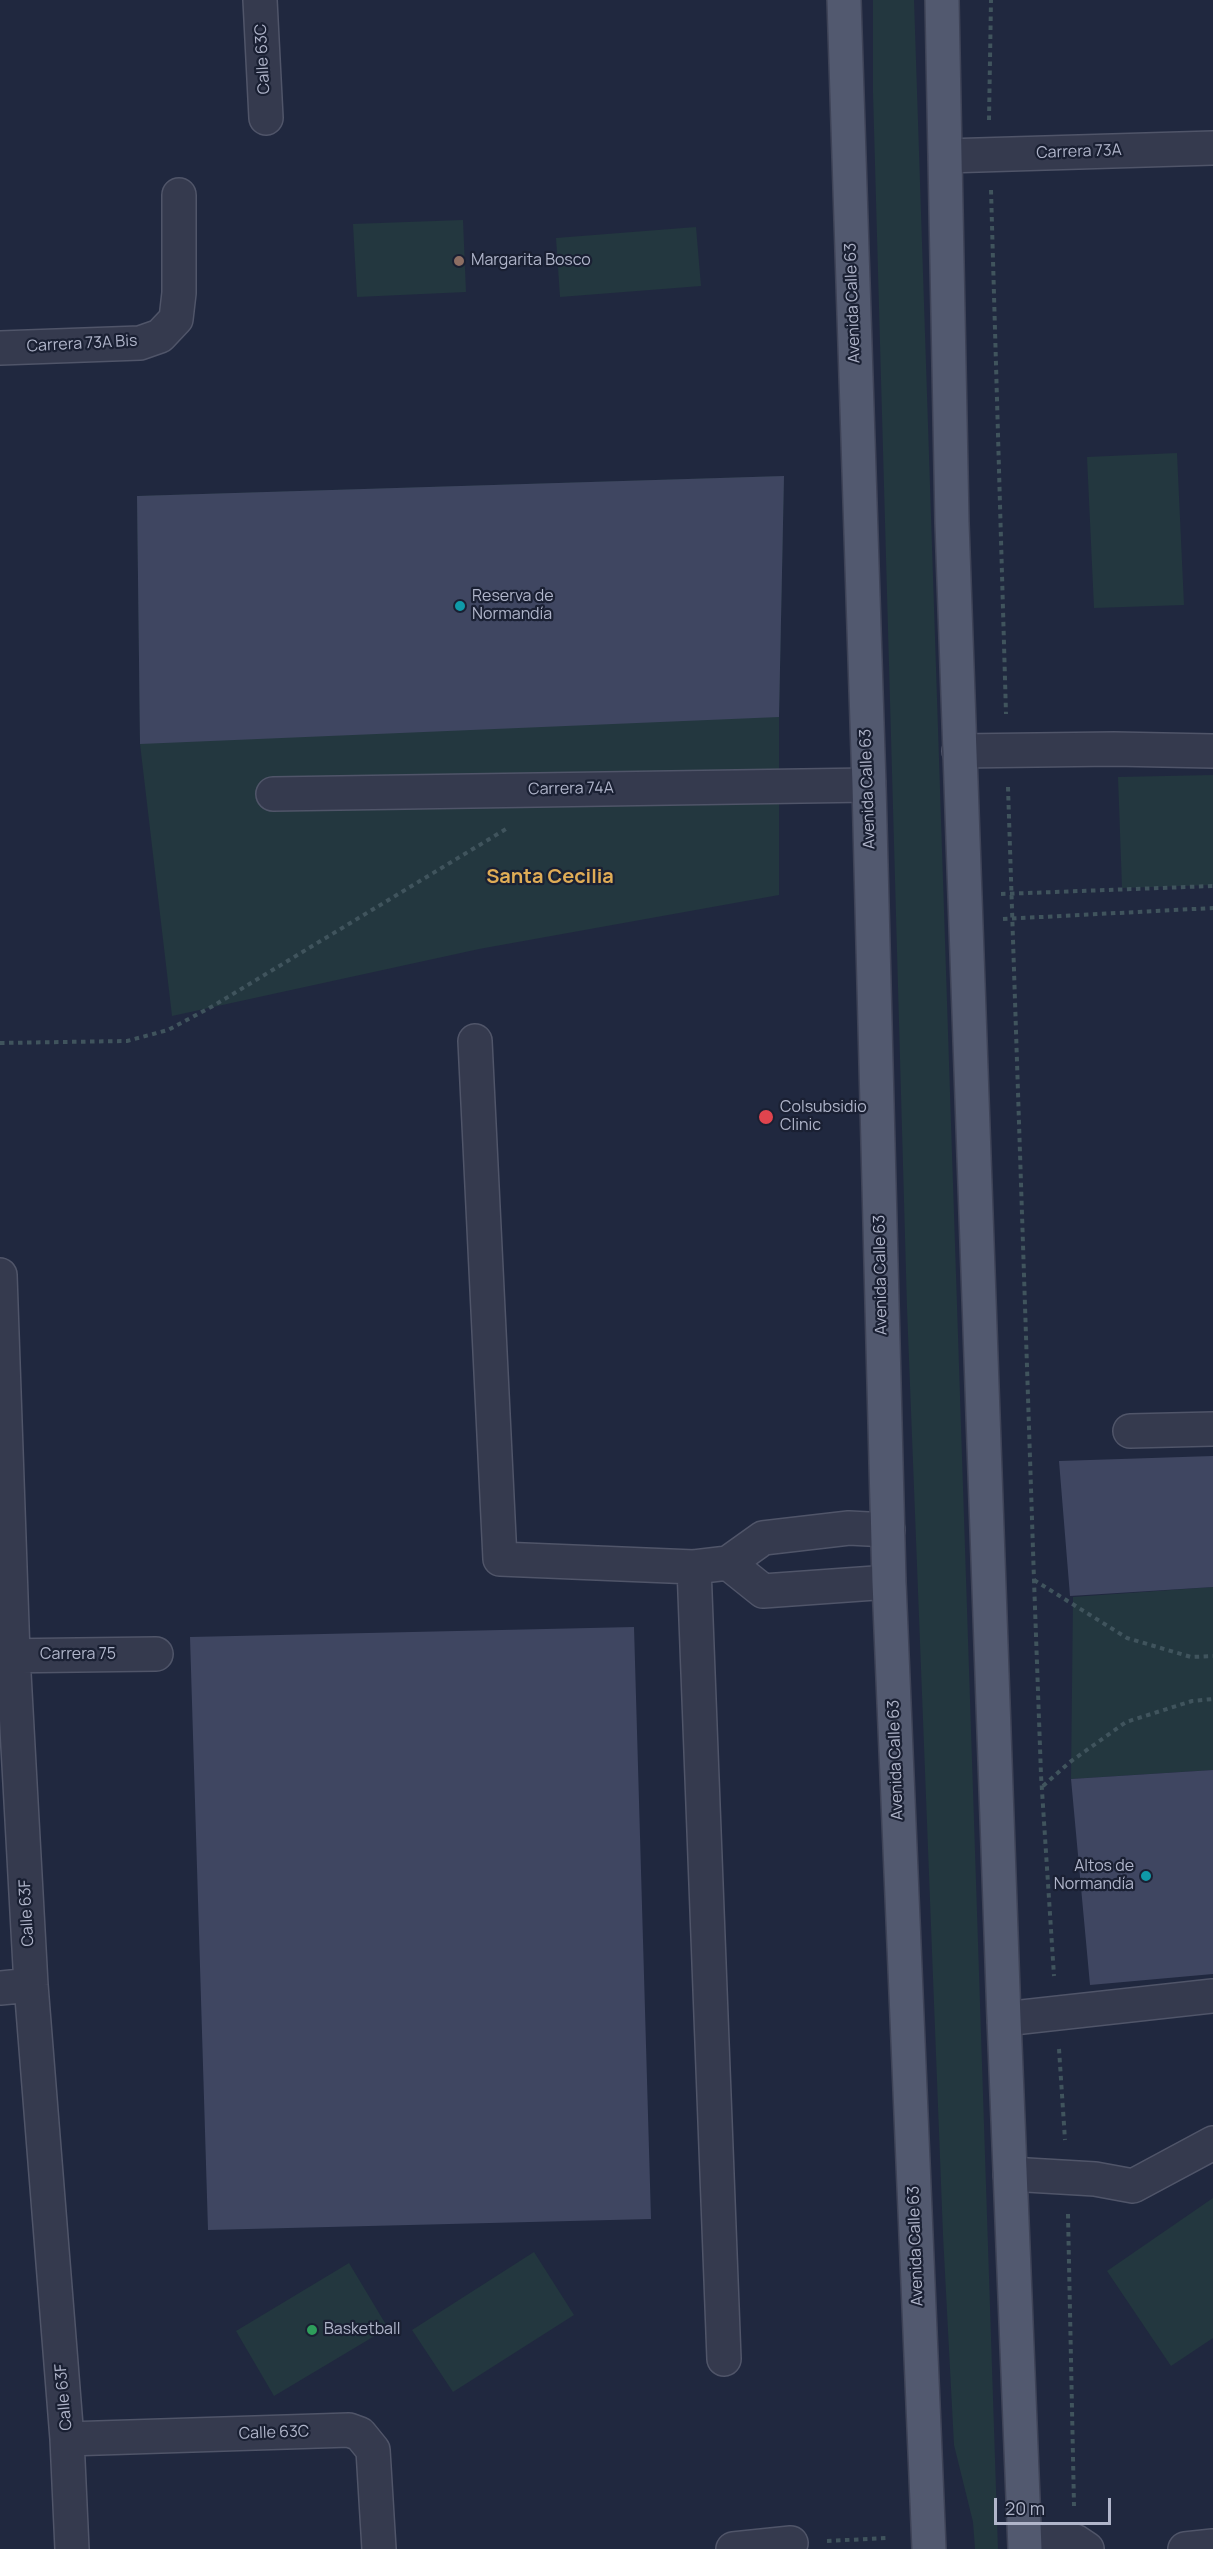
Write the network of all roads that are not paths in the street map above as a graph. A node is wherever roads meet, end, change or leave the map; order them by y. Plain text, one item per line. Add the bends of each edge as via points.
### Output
1 (260, 0) edge
2 (844, 0) edge
3 (942, 0) edge
4 (266, 118) dead end
5 (1213, 148) edge
6 (945, 156) junction
7 (179, 195) dead end
8 (0, 348) edge
9 (959, 750) junction
10 (1213, 751) edge
11 (869, 785) junction
12 (273, 794) dead end
13 (475, 1041) dead end
14 (0, 1275) edge
15 (1, 1364) edge
16 (1213, 1429) edge
17 (1130, 1431) dead end
18 (888, 1530) junction
19 (728, 1563) junction
20 (694, 1568) junction
21 (889, 1582) junction
22 (156, 1654) dead end
23 (6, 1655) edge
24 (15, 1986) edge
25 (1213, 1996) edge
26 (1004, 2019) junction
27 (1213, 2143) edge
28 (1010, 2174) junction
29 (724, 2359) dead end
30 (67, 2439) junction
31 (791, 2543) road end
32 (1025, 2545) edge
33 (1081, 2545) edge
34 (1213, 2546) edge
35 (72, 2549) edge
36 (379, 2549) edge
37 (733, 2549) edge
38 (929, 2549) edge
39 (1185, 2549) edge

1 - 4 street, Calle 63C
2 - 11 main road, Avenida Calle 63
3 - 6 main road
5 - 6 street, Carrera 73A
6 - 9 main road
7 - 8 street, Carrera 73A Bis via 176,319 160,336 140,343
9 - 10 street
9 - 26 main road
11 - 12 street, Carrera 74A
11 - 18 main road, Avenida Calle 63
13 - 20 street via 500,1559
14 - 15 street, Calle 63F
15 - 23 street, Calle 63F
16 - 17 street
18 - 19 street via 849,1528 762,1538
18 - 21 main road, Avenida Calle 63
19 - 20 street
19 - 21 street via 764,1592
20 - 29 street
21 - 38 main road, Avenida Calle 63
22 - 23 street, Carrera 75
23 - 24 street, Calle 63F
24 - 30 street, Calle 63F
25 - 26 street
26 - 28 main road
27 - 28 street via 1133,2186
28 - 32 main road
30 - 35 street, Calle 63F
30 - 36 street, Calle 63C via 348,2430 360,2434 373,2450
31 - 37 street
32 - 33 street
34 - 39 street

